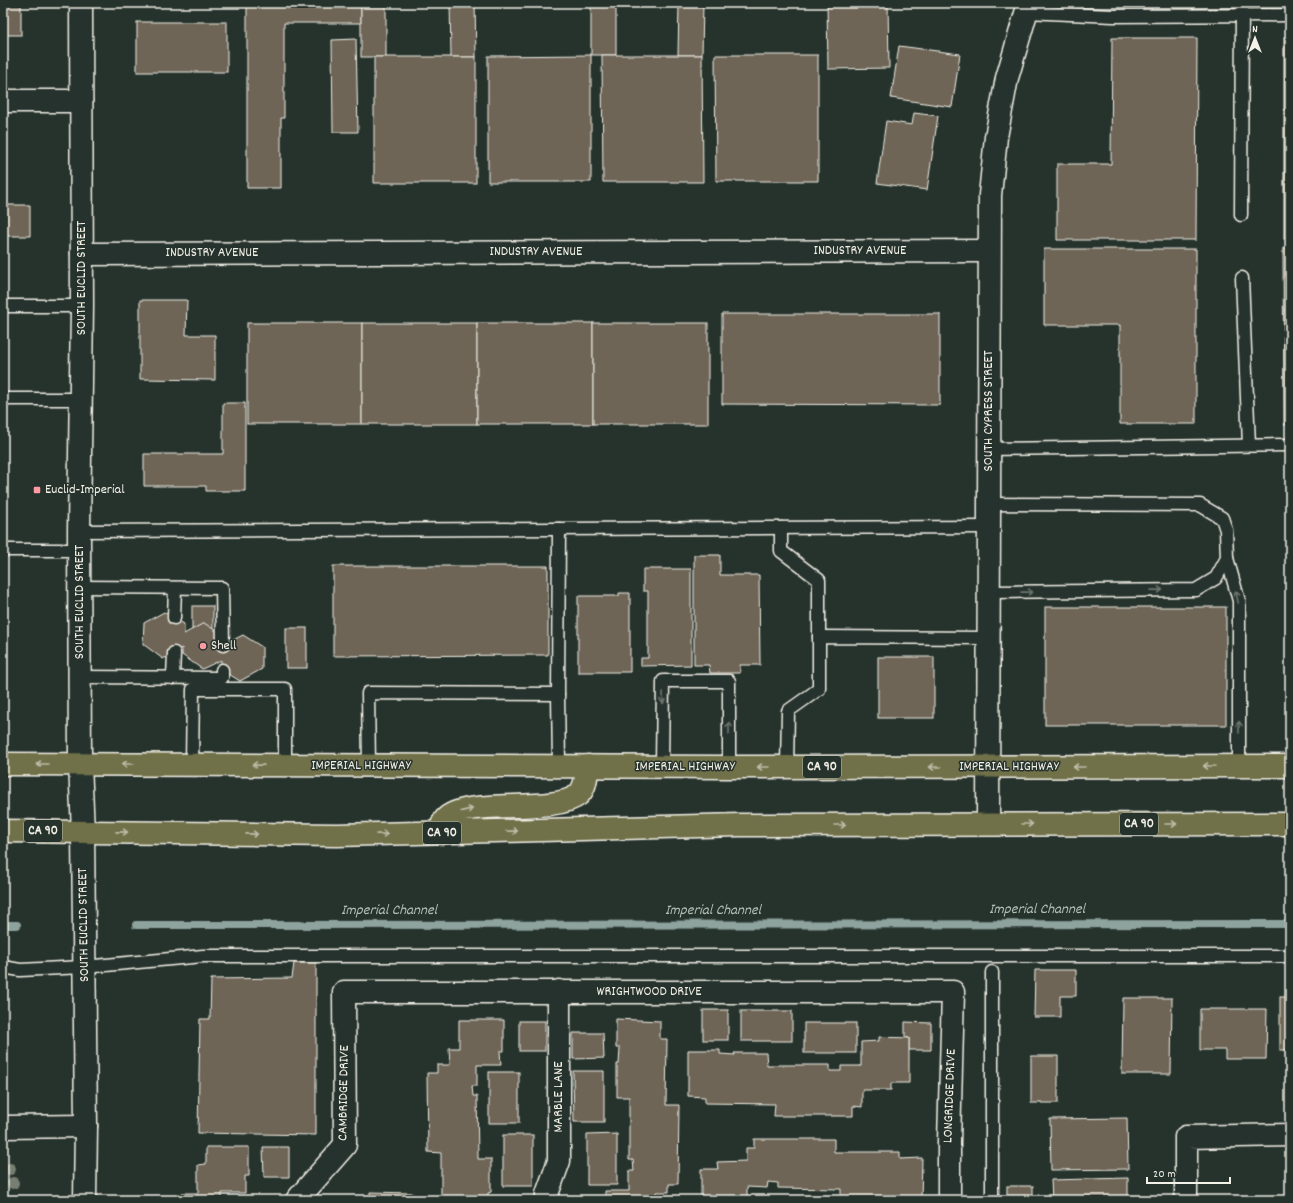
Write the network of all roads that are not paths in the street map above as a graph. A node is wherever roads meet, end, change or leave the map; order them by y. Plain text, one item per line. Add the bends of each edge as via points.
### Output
1 (82, 3) edge
2 (1242, 3) edge
3 (1027, 7) edge
4 (1242, 15) junction
5 (1290, 15) edge
6 (3, 101) edge
7 (82, 101) junction
8 (1241, 215) dead end
9 (989, 251) junction
10 (82, 254) junction
11 (1242, 278) dead end
12 (3, 306) edge
13 (82, 306) junction
14 (3, 399) edge
15 (80, 399) junction
16 (1249, 445) junction
17 (1290, 445) edge
18 (988, 449) junction
19 (988, 504) junction
20 (988, 527) junction
21 (781, 528) junction
22 (559, 529) junction
23 (79, 541) junction
24 (3, 550) edge
25 (1227, 558) junction
26 (80, 587) junction
27 (175, 588) junction
28 (988, 592) junction
29 (174, 618) dead end
30 (819, 637) junction
31 (988, 638) junction
32 (223, 645) dead end
33 (174, 653) dead end
34 (80, 678) junction
35 (173, 678) junction
36 (193, 683) junction
37 (558, 694) junction
38 (3, 764) edge
39 (80, 764) junction
40 (192, 765) junction
41 (285, 766) junction
42 (369, 766) junction
43 (559, 766) junction
44 (588, 766) junction
45 (662, 766) junction
46 (1239, 766) junction
47 (1290, 766) edge
48 (729, 767) junction
49 (787, 767) junction
50 (988, 767) junction
51 (988, 824) junction
52 (1290, 824) edge
53 (3, 831) edge
54 (83, 831) junction
55 (442, 833) junction
56 (1290, 956) edge
57 (3, 967) edge
58 (84, 967) junction
59 (992, 972) dead end
60 (559, 991) junction
61 (344, 992) joint
62 (953, 992) joint
63 (86, 1126) junction
64 (3, 1127) edge
65 (1290, 1135) edge
66 (85, 1200) edge
67 (297, 1200) edge
68 (547, 1200) edge
69 (949, 1200) edge
70 (992, 1200) edge
71 (1186, 1200) edge

1 - 7 street, SOUTH EUCLID STREET
2 - 4 lane
3 - 4 lane via 1113,16
3 - 9 street, SOUTH CYPRESS STREET via 1006,78 996,137 990,195
4 - 5 lane
4 - 8 lane
6 - 7 street
7 - 10 street, SOUTH EUCLID STREET
9 - 10 street, INDUSTRY AVENUE
9 - 18 street, SOUTH CYPRESS STREET
10 - 13 street, SOUTH EUCLID STREET
11 - 16 lane
12 - 13 lane
13 - 15 street, SOUTH EUCLID STREET
14 - 15 lane
15 - 23 street, SOUTH EUCLID STREET
16 - 17 lane
16 - 18 lane
18 - 19 street, SOUTH CYPRESS STREET
19 - 20 street, SOUTH CYPRESS STREET
19 - 25 lane via 1200,505 1222,518 1226,530
20 - 21 lane
20 - 28 street, SOUTH CYPRESS STREET
21 - 22 lane
21 - 30 lane via 781,551 819,580
22 - 23 lane
22 - 37 lane
23 - 24 lane
23 - 26 street, SOUTH EUCLID STREET
28 -> 25 lane via 1196,590 1216,578
46 -> 25 lane via 1239,601
26 - 27 lane
26 - 34 street, SOUTH EUCLID STREET
27 - 29 lane
27 - 32 lane via 222,588
28 - 31 street, SOUTH CYPRESS STREET
30 - 31 lane
30 - 49 lane via 819,690 788,711
31 - 50 street, SOUTH CYPRESS STREET
33 - 35 lane
34 - 35 lane
34 - 39 street, SOUTH EUCLID STREET
35 - 36 lane
36 - 40 lane
36 - 41 lane via 222,679 285,690
37 - 42 lane via 368,693
37 - 43 lane
39 -> 38 main road, CA 90
40 -> 39 main road, IMPERIAL HIGHWAY / CA 90
39 - 54 street, SOUTH EUCLID STREET
41 -> 40 main road, IMPERIAL HIGHWAY / CA 90
41 - 42 main road, IMPERIAL HIGHWAY / CA 90
42 - 43 main road, IMPERIAL HIGHWAY / CA 90
43 - 44 main road, IMPERIAL HIGHWAY / CA 90
44 - 45 main road, IMPERIAL HIGHWAY / CA 90
55 -> 44 main road via 443,822 447,817 469,809 569,800 582,791
45 - 48 main road, IMPERIAL HIGHWAY / CA 90
48 -> 45 lane via 729,681 663,681
46 - 47 main road, IMPERIAL HIGHWAY / CA 90
46 -> 50 main road, IMPERIAL HIGHWAY / CA 90
49 -> 48 main road, IMPERIAL HIGHWAY / CA 90
50 -> 49 main road, IMPERIAL HIGHWAY / CA 90
50 - 51 street, SOUTH CYPRESS STREET
51 -> 52 main road, CA 90
55 -> 51 main road, CA 90 via 740,825
53 - 54 main road, CA 90
54 -> 55 main road, CA 90 via 337,835
54 - 58 street, SOUTH EUCLID STREET
56 - 58 lane via 203,956
57 - 58 lane via 20,970
58 - 63 street, SOUTH EUCLID STREET
59 - 70 lane
60 - 61 street, WRIGHTWOOD DRIVE
60 - 62 street, WRIGHTWOOD DRIVE
60 - 68 street, MARBLE LANE via 559,1161
61 - 67 street, CAMBRIDGE DRIVE via 345,1145
62 - 69 street, LONGRIDGE DRIVE via 948,1142
63 - 64 street
63 - 66 street, SOUTH EUCLID STREET
65 - 71 street via 1186,1137

